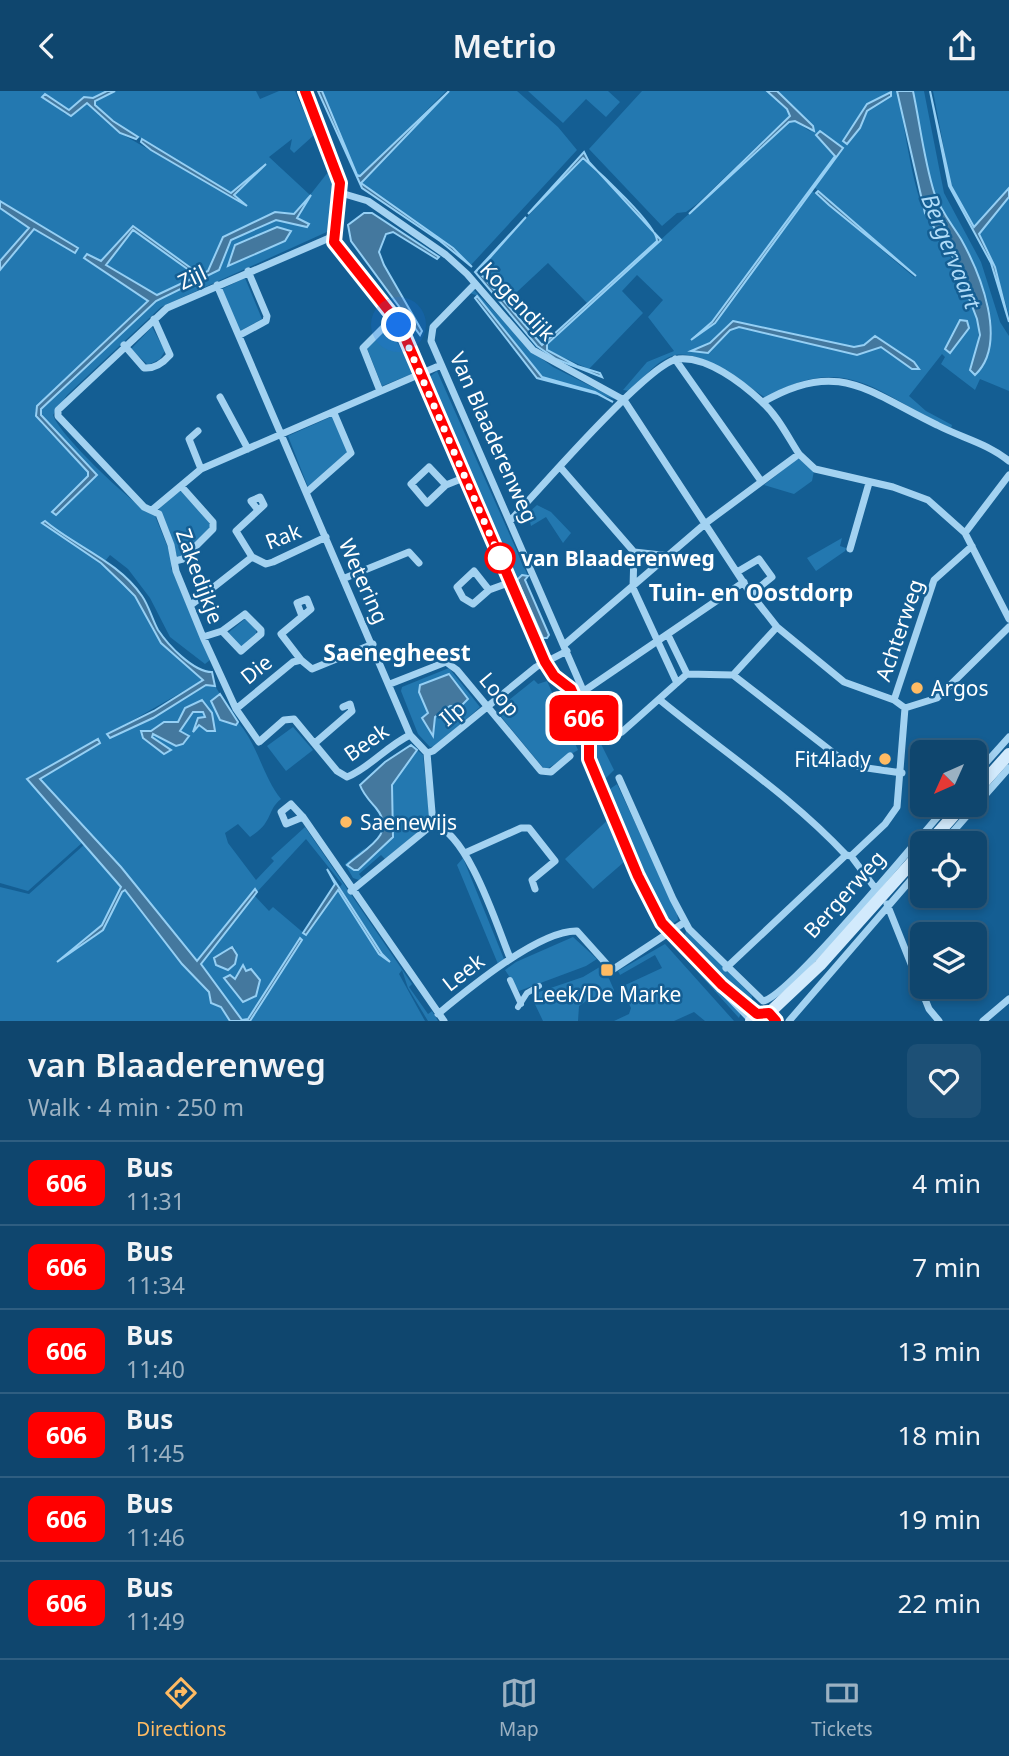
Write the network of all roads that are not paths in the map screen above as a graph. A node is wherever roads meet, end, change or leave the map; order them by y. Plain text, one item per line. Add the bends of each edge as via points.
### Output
1 (304, 91) edge
2 (341, 193) junction
3 (334, 236) junction
4 (248, 271) junction
5 (475, 284) junction
6 (217, 285) junction
7 (394, 317) junction
8 (154, 319) junction
9 (240, 335) junction
10 (124, 345) junction
11 (675, 359) junction
12 (441, 365) junction
13 (421, 374) junction
14 (380, 391) junction
15 (220, 397) dead end
16 (624, 400) junction
17 (763, 402) junction
18 (58, 410) joint
19 (334, 412) junction
20 (198, 431) dead end
21 (282, 434) junction
22 (247, 449) junction
23 (799, 454) junction
24 (1009, 461) edge
25 (561, 468) junction
26 (201, 469) junction
27 (1009, 475) edge
28 (466, 477) junction
29 (761, 481) junction
30 (869, 482) junction
31 (446, 485) junction
32 (181, 486) junction
33 (308, 491) junction
34 (152, 510) junction
35 (258, 510) dead end
36 (510, 521) junction
37 (706, 523) junction
38 (965, 533) junction
39 (326, 537) junction
40 (972, 546) junction
41 (850, 549) dead end
42 (634, 552) junction
43 (670, 556) junction
44 (253, 557) junction
45 (175, 561) junction
46 (419, 563) dead end
47 (737, 572) junction
48 (345, 578) junction
49 (511, 582) junction
50 (744, 582) junction
51 (633, 588) junction
52 (489, 590) junction
53 (751, 593) junction
54 (191, 605) junction
55 (302, 616) dead end
56 (1009, 619) edge
57 (777, 627) junction
58 (1009, 627) edge
59 (222, 631) junction
60 (668, 635) junction
61 (203, 637) junction
62 (657, 642) junction
63 (373, 644) junction
64 (566, 648) junction
65 (301, 660) junction
66 (545, 662) junction
67 (687, 674) junction
68 (733, 675) junction
69 (677, 683) junction
70 (390, 684) junction
71 (584, 691) junction
72 (660, 700) junction
73 (894, 700) junction
74 (487, 706) junction
75 (343, 707) dead end
76 (905, 708) junction
77 (236, 709) junction
78 (410, 735) junction
79 (1009, 737) edge
80 (259, 742) joint
81 (315, 743) junction
82 (427, 753) junction
83 (1009, 754) edge
84 (570, 756) dead end
85 (987, 762) edge
86 (1009, 768) edge
87 (902, 773) junction
88 (619, 778) dead end
89 (987, 779) edge
90 (303, 817) dead end
91 (939, 817) edge
92 (952, 817) edge
93 (433, 824) junction
94 (940, 831) edge
95 (954, 831) edge
96 (465, 853) junction
97 (849, 855) junction
98 (910, 865) edge
99 (910, 876) edge
100 (535, 889) dead end
101 (352, 891) junction
102 (882, 897) junction
103 (685, 922) junction
104 (669, 933) junction
105 (510, 958) junction
106 (726, 968) junction
107 (510, 980) dead end
108 (539, 986) dead end
109 (1009, 999) edge
110 (767, 1014) edge
111 (441, 1018) edge
112 (939, 1021) edge
113 (983, 1021) edge

1 - 2 street via 335,166
2 - 3 street
2 - 5 street, Kogendijk via 368,201 399,222 446,255
3 - 4 street, Zijl
3 - 7 street, Van Blaaderenweg via 335,244
4 - 6 street, Zijl
4 - 9 street via 267,316 266,321
5 - 12 street, Van Blaaderenweg via 431,330
5 - 16 street, Kogendijk via 533,350
6 - 8 street, Zijl via 167,308
6 - 9 street, Wetering
7 - 13 street, Van Blaaderenweg
7 - 14 street via 363,348
8 - 10 street, Zijl
8 - 10 street via 170,355 166,360 144,368
9 - 21 street, Wetering
10 - 18 street, Zijl
11 - 16 street
11 - 17 street via 704,363
11 - 29 street
12 - 13 street
12 - 36 street, Van Blaaderenweg
13 - 14 street
13 - 28 street, Van Blaaderenweg
14 - 19 street
15 - 22 street
16 - 25 street
16 - 37 street, Kogendijk
17 - 23 street
17 - 24 street via 807,382 847,382 990,446
18 - 34 street, Zakedijkje via 71,432
19 - 21 street
19 - 33 street via 351,453
20 - 26 street via 189,439
21 - 22 street
21 - 33 street, Wetering
22 - 26 street
23 - 29 street, Ilp
23 - 30 street via 816,469
25 - 36 street
25 - 42 street
26 - 32 street
27 - 38 street
28 - 31 street
28 - 49 street, Van Blaaderenweg
29 - 37 street, Ilp
30 - 38 street via 928,500
30 - 41 street
31 - 31 street via 429,467 411,484 427,503
32 - 34 street
32 - 45 street via 213,522 213,529 183,559
33 - 39 street, Wetering
34 - 45 street, Zakedijkje via 159,514
35 - 44 street, Rak via 236,531
36 - 64 street, Van Blaaderenweg
37 - 43 street, Ilp
37 - 47 street, Kogendijk
38 - 40 street
39 - 44 street, Rak via 266,564
39 - 48 street, Wetering
40 - 56 street
40 - 73 street, Achterweg via 934,580
42 - 43 street
42 - 51 street
43 - 51 street, Ilp
44 - 54 street, Rak
45 - 54 street, Zakedijkje
46 - 48 street via 409,552
47 - 50 street, Kogendijk
47 - 53 street via 759,559 772,577
48 - 63 street, Wetering
49 - 52 street
49 - 66 street, Van Blaaderenweg
50 - 53 street, Kogendijk
50 - 60 street
51 - 62 street
51 - 64 street, Ilp
52 - 52 street via 474,571 457,587 473,604
53 - 57 street, Kogendijk
54 - 61 street, Zakedijkje
55 - 65 street, Die via 281,634
57 - 68 street
57 - 73 street, Kogendijk via 844,682
58 - 76 street via 937,698
59 - 59 street via 241,651 261,630 245,614
59 - 61 street
60 - 62 street
60 - 67 street
61 - 77 street, Zakedijkje
62 - 69 street
62 - 71 street
63 - 65 street, Die via 312,669
63 - 70 street, Wetering
64 - 66 street, Ilp
64 - 71 street, Van Blaaderenweg
65 - 77 street, Die
66 - 74 street, Ilp
66 - 104 street, Van Blaaderenweg via 574,695 590,732 589,759 646,893
67 - 68 street
67 - 69 street
68 - 87 street via 840,758 860,767
69 - 72 street
70 - 74 street, Loop via 446,662
70 - 78 street, Wetering
71 - 72 street, Van Blaaderenweg via 603,734 615,736
72 - 97 street via 812,819
73 - 76 street, Kogendijk
74 - 82 street, Ilp
74 - 84 street, Loop via 541,771 551,772
75 - 81 street, Beek via 350,704 352,711
76 - 87 street
77 - 80 street, Zakedijkje
78 - 81 street, Beek via 347,777
78 - 82 street, Wetering
79 - 85 street
80 - 81 street, Beek via 289,719 298,722
82 - 93 street
83 - 89 main road
86 - 95 street
87 - 97 street via 893,816
88 - 103 street
90 - 101 street
91 - 102 street, Bergerweg
92 - 94 main road
93 - 96 street via 442,827
93 - 101 street
96 - 100 street via 529,828 555,860 532,880
96 - 105 street
97 - 102 street
97 - 106 street
98 - 102 main road, Bergerweg
99 - 102 street, Bergerweg
101 - 111 street
102 - 110 street, Bergerweg
102 - 110 street, Bergerweg
102 - 110 main road, Bergerweg via 793,993
102 - 112 street via 929,1009
103 - 104 street
103 - 106 street
104 - 105 street, Leek via 612,970 574,930
104 - 110 street, Van Blaaderenweg via 722,985
105 - 111 street, Leek
106 - 110 street
107 - 108 street via 520,1005 527,993
109 - 113 street

